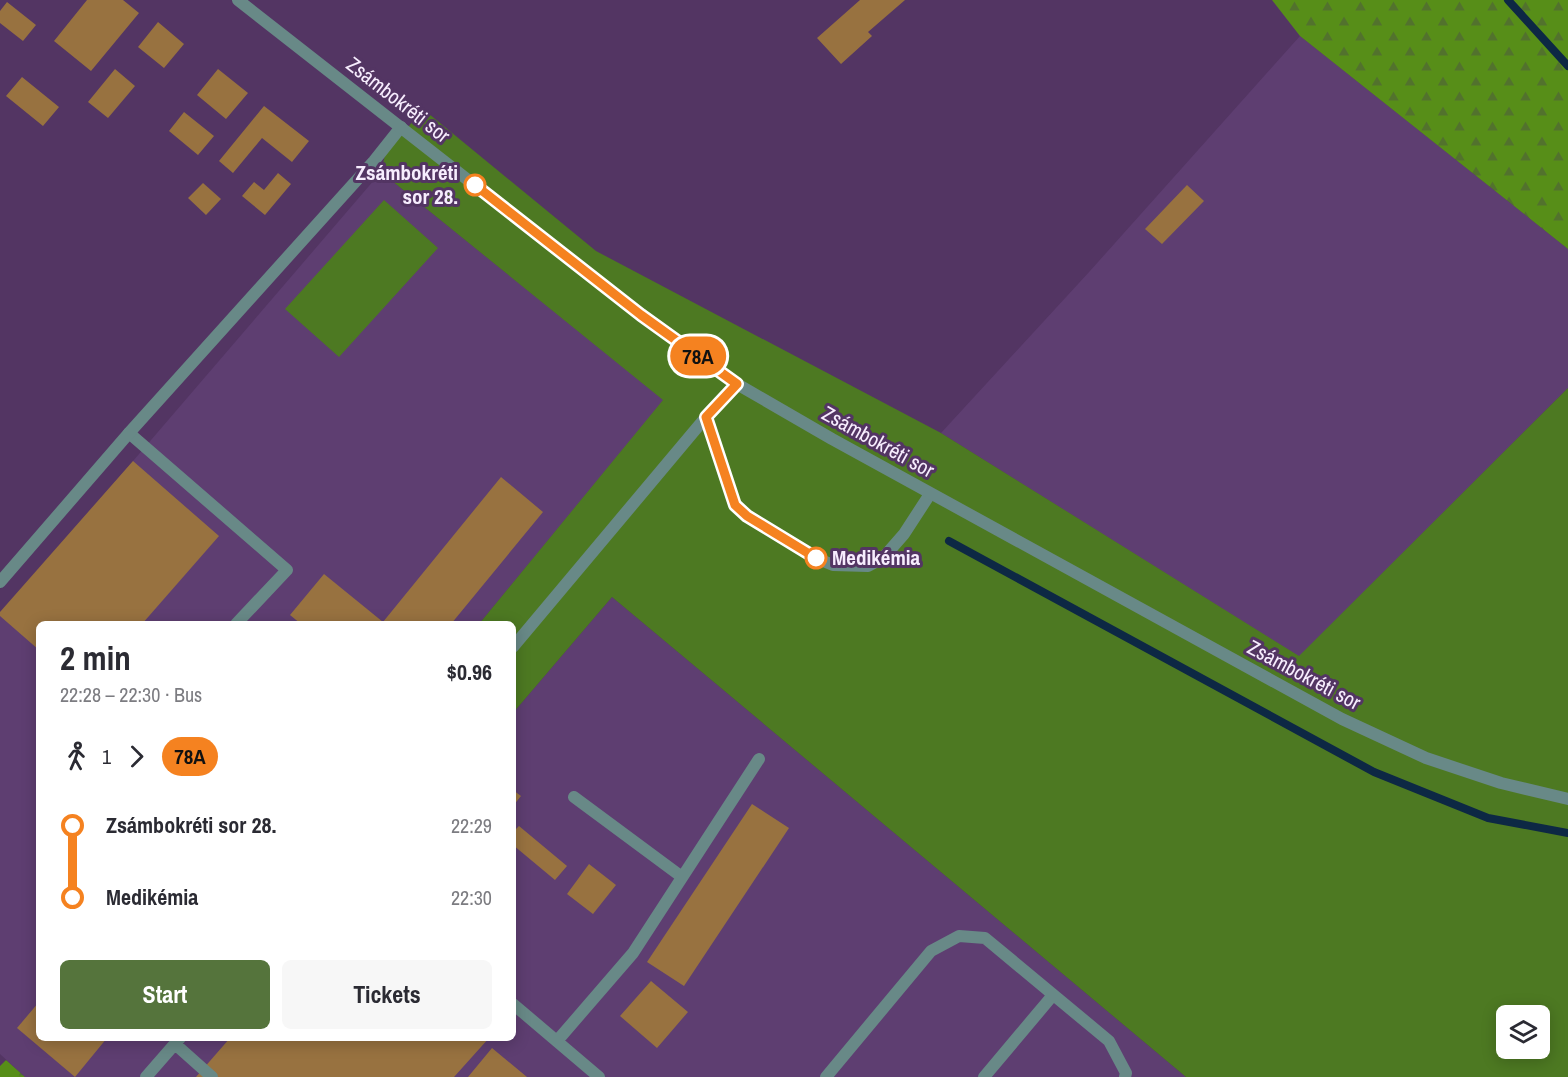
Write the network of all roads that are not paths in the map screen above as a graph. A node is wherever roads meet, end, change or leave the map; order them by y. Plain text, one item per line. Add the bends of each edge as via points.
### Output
1 (238, 0) edge
2 (401, 127) junction
3 (737, 384) junction
4 (706, 417) junction
5 (129, 433) junction
6 (930, 494) junction
7 (0, 582) edge
8 (239, 621) edge
9 (516, 643) edge
10 (759, 759) dead end
11 (574, 797) dead end
12 (1568, 799) edge
13 (682, 877) junction
14 (1053, 995) junction
15 (516, 1007) edge
16 (177, 1041) edge
17 (557, 1041) junction
18 (146, 1077) edge
19 (212, 1077) edge
20 (598, 1077) edge
21 (826, 1077) edge
22 (984, 1077) edge
23 (1125, 1077) edge

1 - 2 street, Zsámbokréti sor
2 - 3 street, Zsámbokréti sor via 620,299
2 - 5 street
3 - 4 street
3 - 6 street, Zsámbokréti sor
4 - 6 street via 735,505 747,516 833,565 868,567 884,558
4 - 9 street
5 - 7 street
5 - 8 street via 287,570
6 - 12 street, Zsámbokréti sor via 1342,719 1426,758 1501,783
10 - 13 street
11 - 13 street
13 - 17 street via 633,953
14 - 21 street via 985,938 959,936 931,951
14 - 22 street
14 - 23 street via 1109,1041
15 - 17 street
16 - 18 street
16 - 19 street
17 - 20 street

